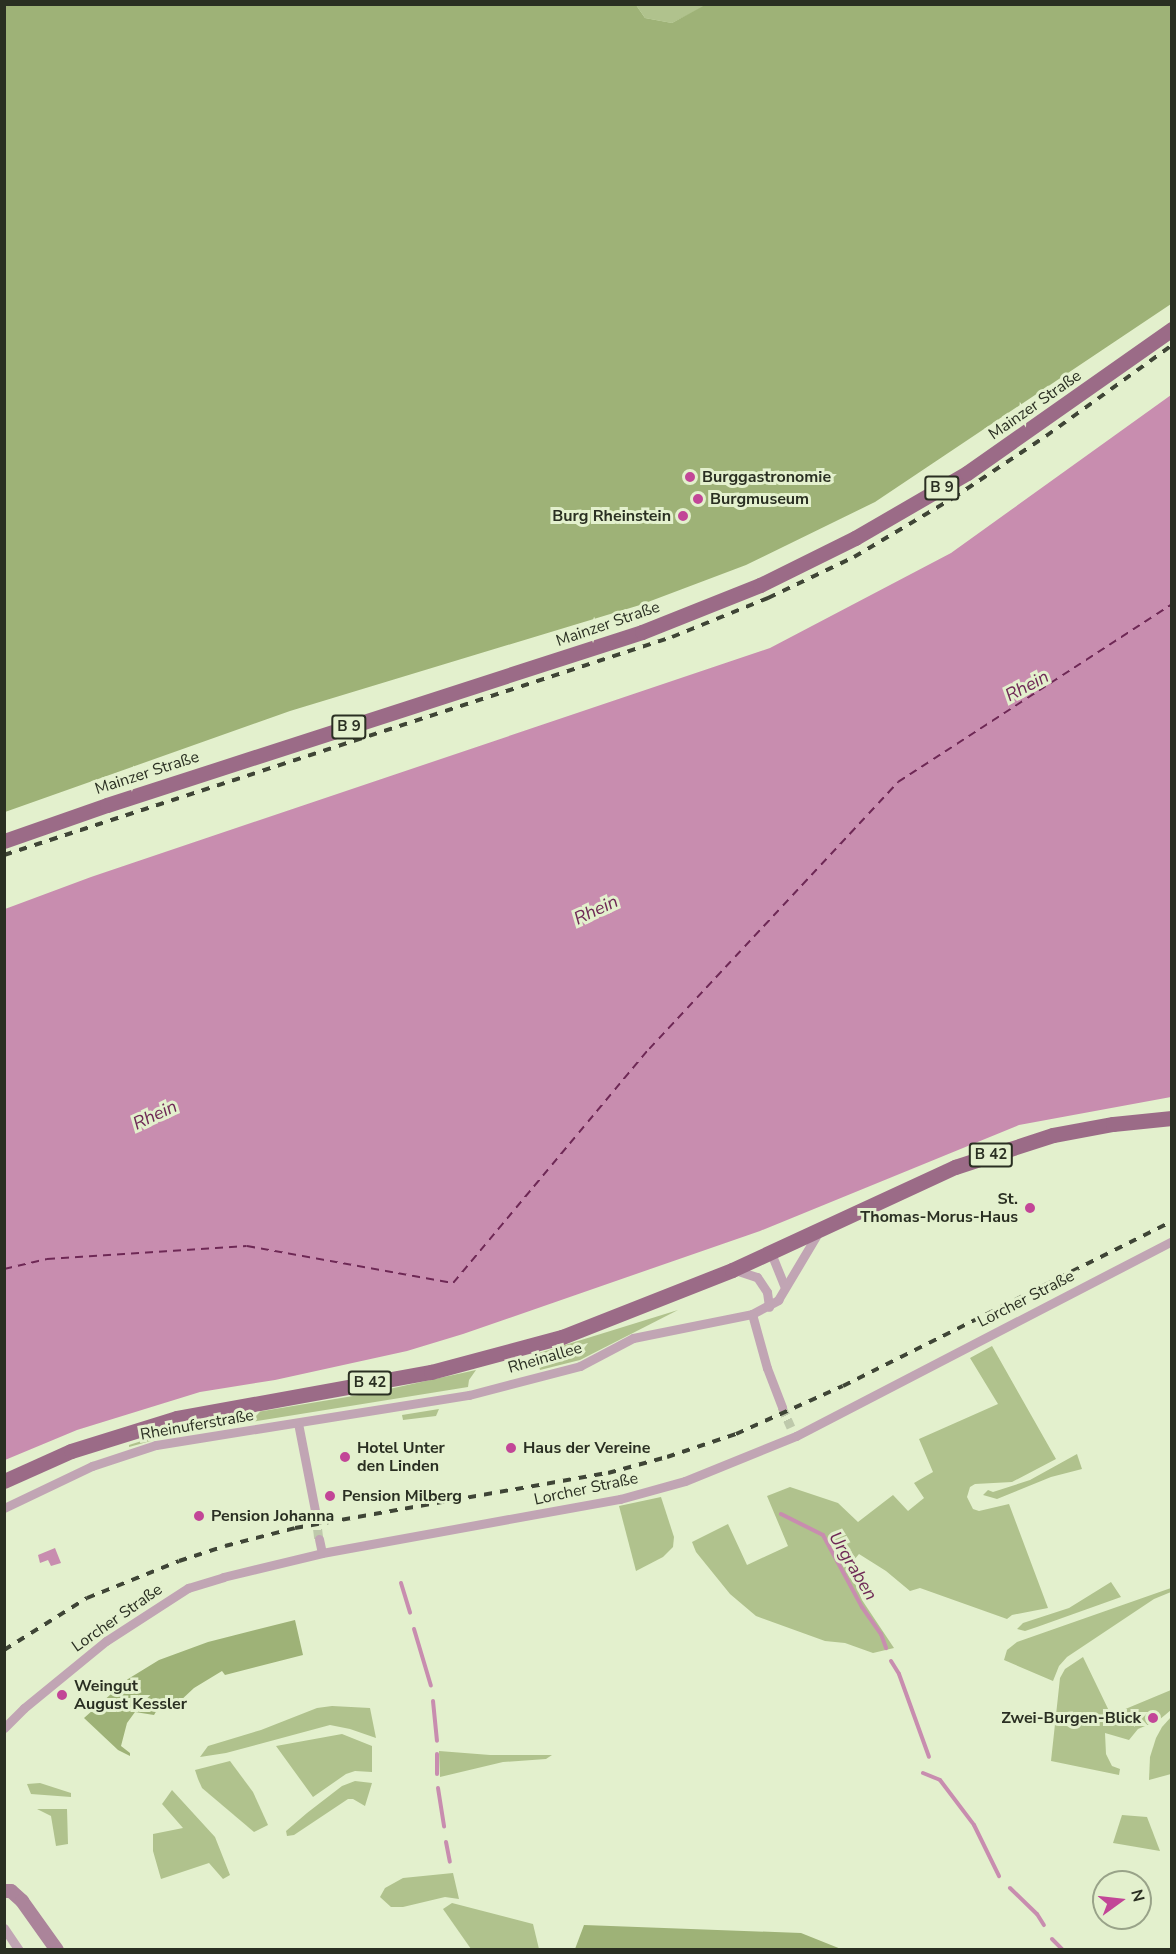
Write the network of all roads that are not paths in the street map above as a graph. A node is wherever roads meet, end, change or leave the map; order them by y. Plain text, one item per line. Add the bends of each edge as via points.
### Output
1 (1172, 329) edge
2 (4, 841) edge
3 (1172, 1118) edge
4 (822, 1228) junction
5 (1172, 1241) edge
6 (771, 1253) junction
7 (732, 1270) junction
8 (785, 1287) junction
9 (769, 1307) junction
10 (752, 1314) junction
11 (782, 1407) tunnel mouth
12 (298, 1423) junction
13 (4, 1481) edge
14 (4, 1508) edge
15 (315, 1516) tunnel mouth
16 (319, 1539) tunnel mouth
17 (322, 1553) junction
18 (4, 1728) edge
19 (4, 1891) edge
20 (4, 1928) edge
21 (19, 1950) edge
22 (57, 1950) edge

1 - 2 main road, Mainzer Straße / B 9 via 967,473 855,538 760,585 642,632
3 - 4 main road, B 42 via 1094,1127 1033,1140 955,1167
4 - 6 main road, B 42
4 - 8 street, Rheinallee
5 - 17 street, Lorcher Straße via 685,1481 620,1499
6 - 7 main road, B 42
6 - 8 street
7 - 9 street via 757,1277 767,1293
7 - 13 main road, B 42 via 562,1337 431,1372 177,1418 71,1451
8 - 9 street, Rheinallee
9 - 10 street, Rheinallee
10 - 11 street
10 - 12 street, Rheinallee via 633,1338 580,1366 478,1393
12 - 14 street, Rheinuferstraße via 156,1445 92,1466
12 - 15 street
16 - 17 street
17 - 18 street, Lorcher Straße via 223,1577 176,1595 106,1641
19 - 22 main road via 22,1900
20 - 21 street

